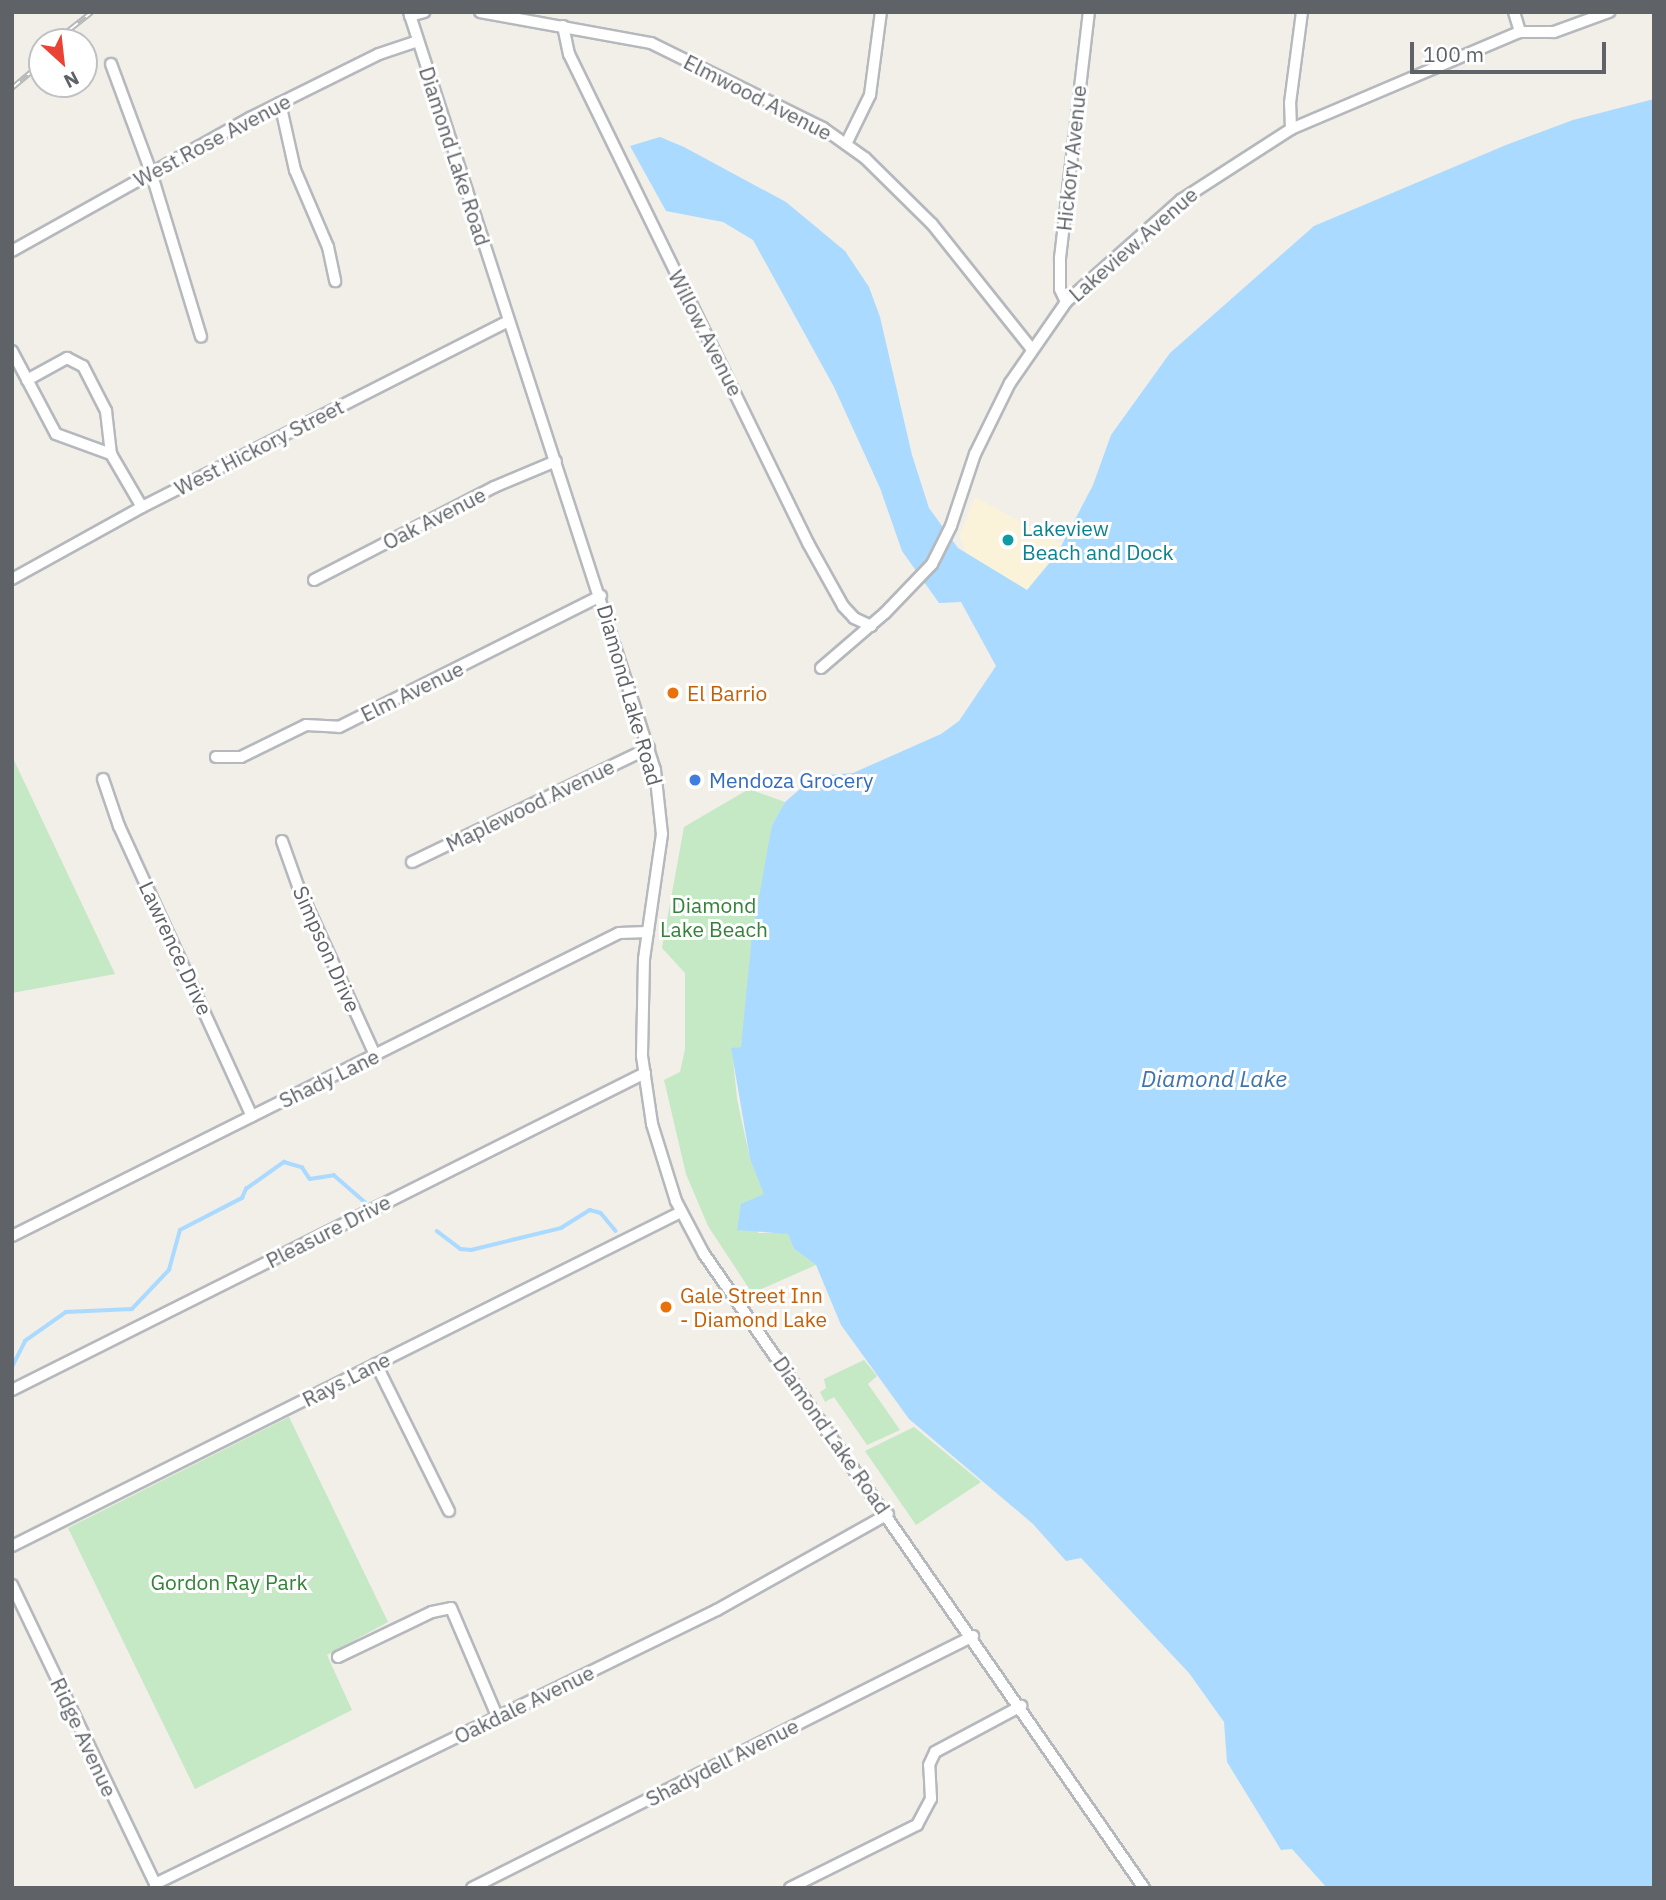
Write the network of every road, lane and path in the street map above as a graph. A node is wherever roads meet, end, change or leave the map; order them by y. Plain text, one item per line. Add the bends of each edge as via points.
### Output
1 (424, 12) edge
2 (480, 12) edge
3 (881, 12) edge
4 (1088, 12) edge
5 (1302, 12) edge
6 (1514, 12) edge
7 (1609, 12) edge
8 (409, 14) edge
9 (563, 26) junction
10 (1520, 33) junction
11 (418, 41) junction
12 (111, 64) dead end
13 (280, 103) junction
14 (1291, 129) junction
15 (846, 144) junction
16 (151, 172) junction
17 (12, 251) edge
18 (335, 281) dead end
19 (1066, 302) junction
20 (509, 321) junction
21 (201, 337) dead end
22 (1031, 348) junction
23 (12, 351) edge
24 (27, 380) junction
25 (110, 454) junction
26 (556, 461) junction
27 (142, 507) junction
28 (12, 579) edge
29 (314, 580) dead end
30 (601, 596) junction
31 (871, 626) junction
32 (821, 668) dead end
33 (649, 748) junction
34 (216, 757) dead end
35 (103, 779) dead end
36 (282, 841) dead end
37 (412, 862) dead end
38 (648, 932) junction
39 (375, 1055) junction
40 (645, 1073) junction
41 (252, 1116) junction
42 (681, 1212) junction
43 (12, 1236) edge
44 (376, 1364) junction
45 (12, 1390) edge
46 (449, 1511) dead end
47 (888, 1514) junction
48 (12, 1546) edge
49 (12, 1585) edge
50 (973, 1636) junction
51 (338, 1657) dead end
52 (1021, 1706) junction
53 (498, 1718) junction
54 (156, 1886) edge
55 (472, 1888) edge
56 (790, 1888) edge
57 (1144, 1888) edge

1 - 8 street
2 - 9 street, Elmwood Avenue
3 - 15 street via 870,95
4 - 19 street, Hickory Avenue via 1060,258 1060,289
5 - 14 street
6 - 10 street
7 - 10 street, Lakeview Avenue via 1554,32
8 - 11 street, Diamond Lake Road
9 - 15 street, Elmwood Avenue via 651,43 759,93
9 - 31 street, Willow Avenue via 569,54 808,543 843,606
10 - 14 street, Lakeview Avenue
11 - 13 street, West Rose Avenue
11 - 20 street, Diamond Lake Road
12 - 16 street
13 - 16 street, West Rose Avenue
13 - 18 street via 295,170 328,247
14 - 19 street, Lakeview Avenue via 1181,200
15 - 22 street, Elmwood Avenue via 932,224
16 - 17 street, West Rose Avenue
16 - 21 street
19 - 22 street, Lakeview Avenue
20 - 26 street, Diamond Lake Road
20 - 27 street, West Hickory Street
22 - 31 street, Lakeview Avenue via 975,454 951,526 917,582
23 - 24 street
24 - 25 street via 56,434
24 - 25 street via 67,358 83,366 106,411
25 - 27 street
26 - 29 street, Oak Avenue via 494,487
26 - 30 street, Diamond Lake Road
27 - 28 street, West Hickory Street
30 - 33 street, Diamond Lake Road
30 - 34 street, Elm Avenue via 338,727 306,725 241,757
31 - 32 street, Lakeview Avenue
33 - 37 street, Maplewood Avenue
33 - 38 street, Diamond Lake Road via 662,834
35 - 41 street, Lawrence Drive via 119,825
36 - 39 street, Simpson Drive
38 - 39 street, Shady Lane via 619,933
38 - 40 street, Diamond Lake Road via 640,1010
39 - 41 street, Shady Lane
40 - 42 street, Diamond Lake Road via 660,1157
40 - 45 street, Pleasure Drive
41 - 43 street, Shady Lane
42 - 44 street, Rays Lane
42 - 47 street, Diamond Lake Road via 704,1254
44 - 46 street
44 - 48 street, Rays Lane
47 - 50 street, Diamond Lake Road
47 - 53 street, Oakdale Avenue via 717,1610
49 - 54 street, Ridge Avenue
50 - 52 street, Diamond Lake Road
50 - 55 street, Shadydell Avenue
51 - 53 street via 451,1608
52 - 56 street via 935,1752 929,1765 931,1799 917,1825
52 - 57 street, Diamond Lake Road
53 - 54 street, Oakdale Avenue

